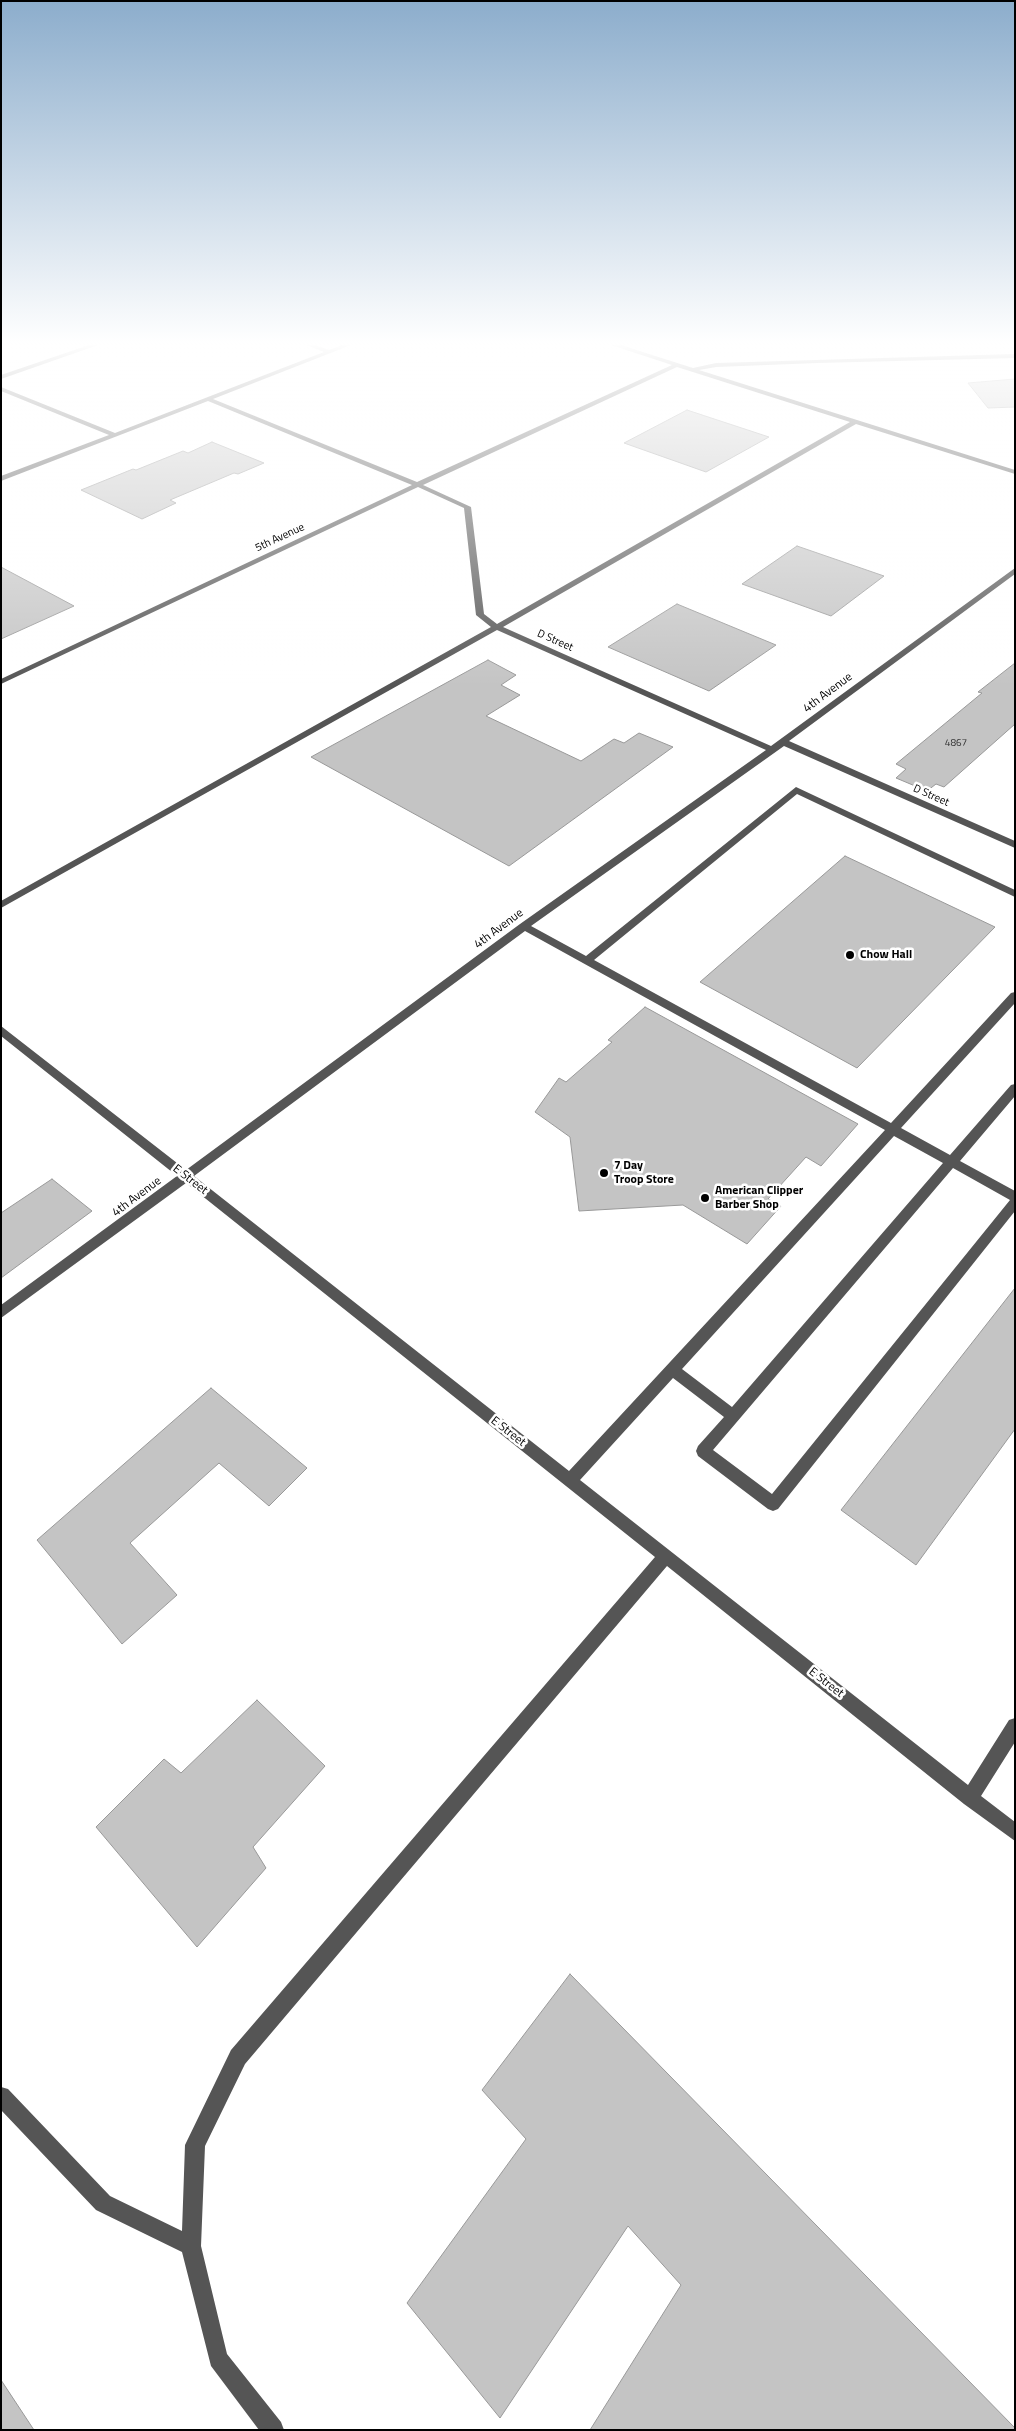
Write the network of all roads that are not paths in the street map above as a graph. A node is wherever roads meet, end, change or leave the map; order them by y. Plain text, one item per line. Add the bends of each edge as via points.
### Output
1 (54, 458) edge
2 (353, 458) edge
3 (476, 458) edge
4 (791, 458) edge
5 (973, 458) edge
6 (1015, 472) edge
7 (1, 479) edge
8 (418, 485) junction
9 (1015, 570) edge
10 (497, 627) junction
11 (1, 682) edge
12 (783, 742) junction
13 (772, 750) junction
14 (1015, 845) edge
15 (1015, 894) edge
16 (1, 905) edge
17 (524, 926) junction
18 (587, 960) junction
19 (1015, 996) edge
20 (1, 1030) edge
21 (1015, 1088) edge
22 (892, 1129) junction
23 (951, 1162) junction
24 (185, 1176) junction
25 (1015, 1196) edge
26 (1015, 1202) edge
27 (1, 1313) edge
28 (672, 1369) junction
29 (733, 1416) junction
30 (570, 1480) junction
31 (666, 1556) junction
32 (1015, 1726) edge
33 (970, 1798) junction
34 (1015, 1833) edge
35 (1, 2096) edge
36 (191, 2246) junction
37 (273, 2430) edge

1 - 7 street
2 - 8 street
3 - 8 street, 5th Avenue
4 - 10 street
5 - 6 street
8 - 10 street, D Street via 467,507 480,616
8 - 11 street, 5th Avenue
9 - 12 street, 4th Avenue
10 - 13 street, D Street
10 - 16 street
12 - 13 street, 4th Avenue
12 - 14 street, D Street
13 - 17 street, 4th Avenue
15 - 18 street via 796,790
17 - 18 street
17 - 24 street, 4th Avenue
18 - 22 street
19 - 22 street
20 - 24 street, E Street
21 - 23 street
22 - 23 street
22 - 28 street
23 - 25 street
23 - 29 street
24 - 27 street, 4th Avenue
24 - 30 street, E Street
26 - 29 street via 773,1504 703,1451
28 - 29 street
28 - 30 street
30 - 31 street, E Street
31 - 33 street, E Street
31 - 36 street via 238,2057 195,2145
32 - 33 street
33 - 34 street, E Street
35 - 36 street via 103,2203
36 - 37 street via 218,2360

